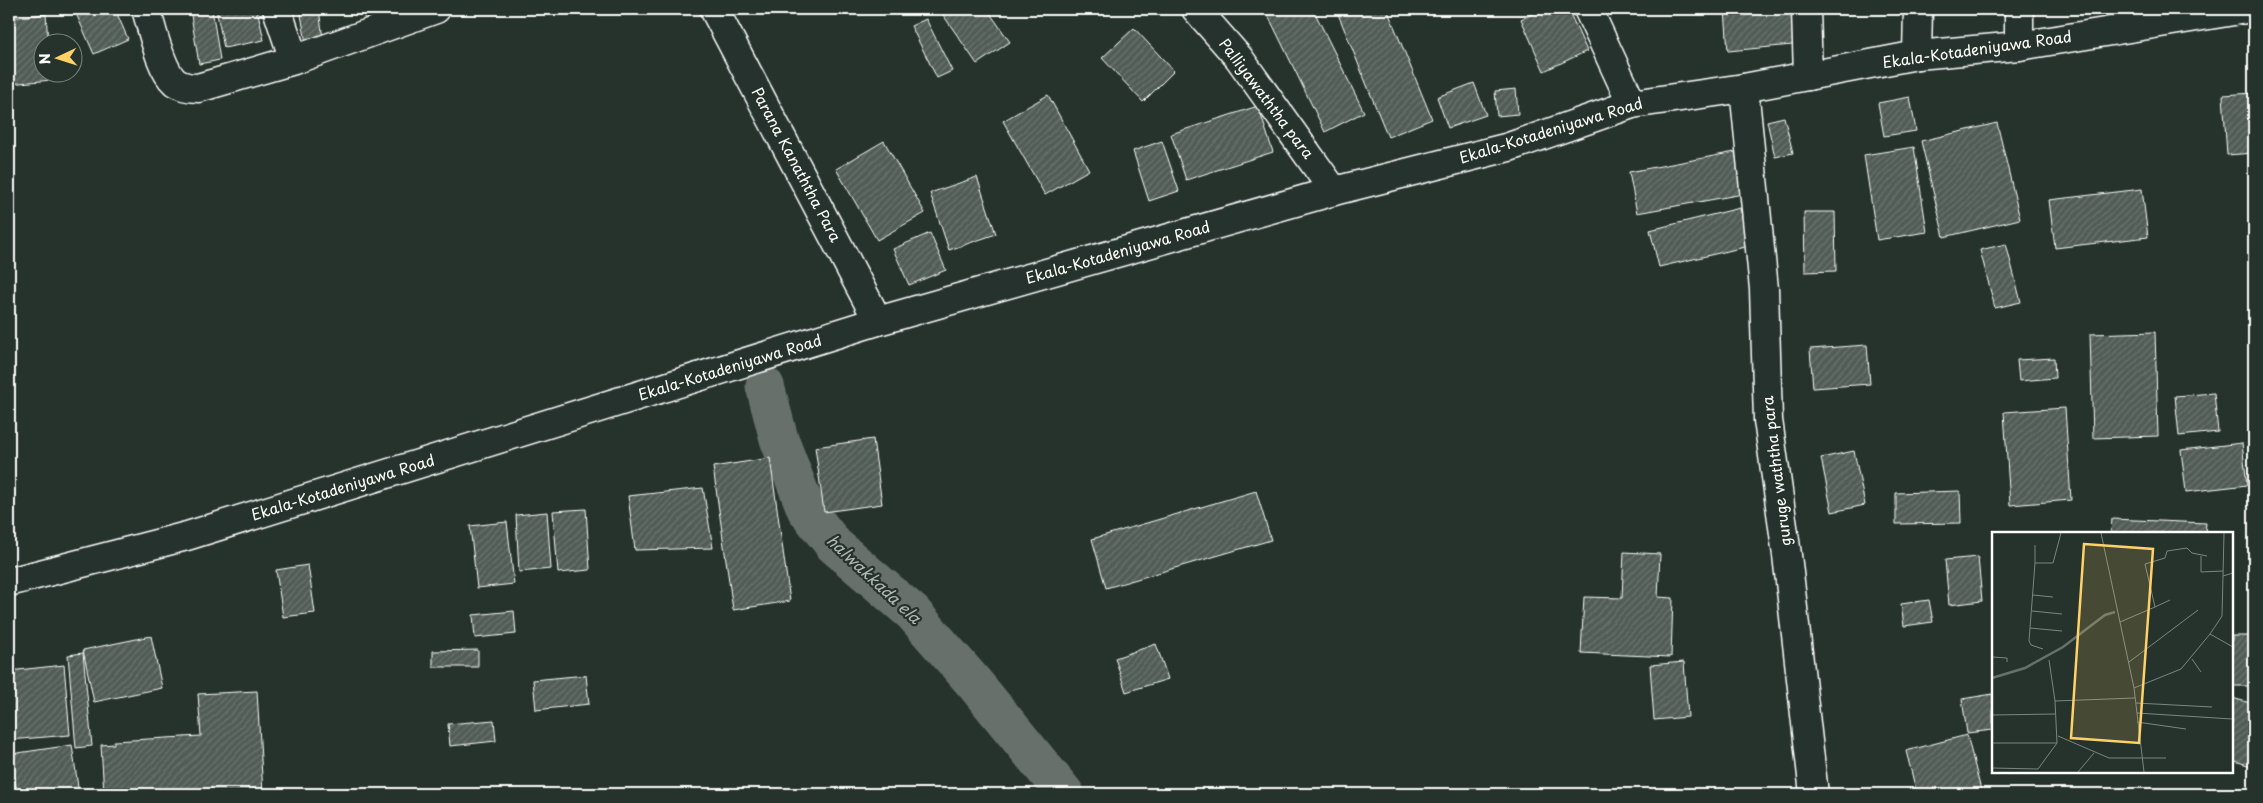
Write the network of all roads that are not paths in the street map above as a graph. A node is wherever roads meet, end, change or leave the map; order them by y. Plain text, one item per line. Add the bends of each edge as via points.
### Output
1 (146, 9) edge
2 (278, 9) edge
3 (436, 9) edge
4 (714, 9) edge
5 (1196, 9) edge
6 (1588, 9) edge
7 (1806, 9) edge
8 (1918, 9) edge
9 (2019, 9) edge
10 (2246, 9) edge
11 (2019, 46) junction
12 (1917, 55) junction
13 (294, 60) junction
14 (1808, 76) junction
15 (1744, 88) junction
16 (1632, 104) junction
17 (1334, 191) junction
18 (878, 321) junction
19 (9, 582) edge
20 (1814, 794) edge

1 - 13 main road via 164,64 175,82 186,88 198,88
2 - 13 main road
3 - 13 main road
4 - 18 main road, Parana Kanaththa Para
5 - 17 main road, Palliyawaththa para via 1239,58
6 - 16 main road
7 - 14 main road
8 - 12 main road
9 - 11 main road
10 - 11 main road, Ekala-Kotadeniyawa Road
11 - 12 main road, Ekala-Kotadeniyawa Road
12 - 14 main road, Ekala-Kotadeniyawa Road
14 - 15 main road, Ekala-Kotadeniyawa Road
15 - 16 main road, Ekala-Kotadeniyawa Road
15 - 20 main road, guruge waththa para via 1764,289 1768,420
16 - 17 main road, Ekala-Kotadeniyawa Road via 1509,147
17 - 18 main road, Ekala-Kotadeniyawa Road
18 - 19 main road, Ekala-Kotadeniyawa Road via 187,536

